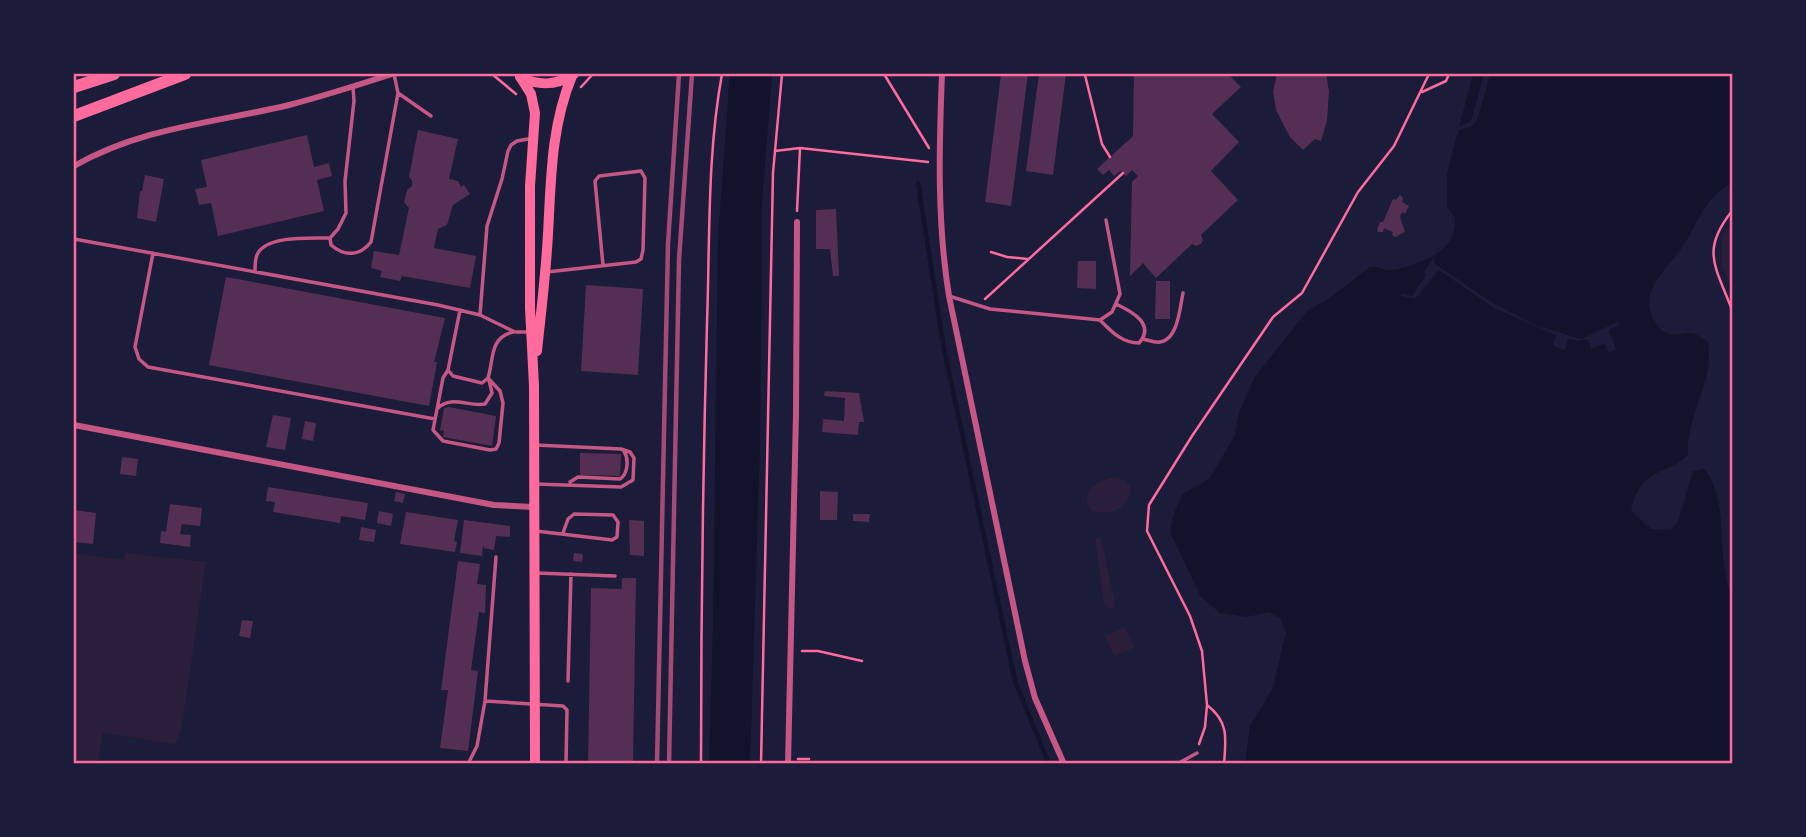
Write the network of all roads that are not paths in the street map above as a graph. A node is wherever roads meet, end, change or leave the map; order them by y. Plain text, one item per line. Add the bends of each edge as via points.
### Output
1 (114, 74) edge
2 (185, 74) edge
3 (393, 74) edge
4 (942, 74) edge
5 (573, 75) edge
6 (518, 76) edge
7 (74, 87) edge
8 (353, 87) junction
9 (398, 93) junction
10 (74, 116) edge
11 (431, 116) dead end
12 (535, 138) junction
13 (74, 166) edge
14 (1106, 220) dead end
15 (797, 222) road end
16 (330, 238) junction
17 (74, 239) edge
18 (153, 253) junction
19 (603, 265) junction
20 (255, 272) junction
21 (544, 272) junction
22 (1183, 293) dead end
23 (949, 296) junction
24 (1116, 304) junction
25 (460, 310) junction
26 (480, 315) junction
27 (1100, 320) junction
28 (515, 332) junction
29 (531, 333) junction
30 (1143, 339) junction
31 (448, 370) junction
32 (488, 379) junction
33 (534, 386) junction
34 (436, 409) junction
35 (435, 419) junction
36 (74, 425) edge
37 (534, 445) junction
38 (623, 450) junction
39 (568, 483) junction
40 (534, 484) junction
41 (534, 507) junction
42 (534, 531) junction
43 (564, 533) junction
44 (496, 557) dead end
45 (534, 572) junction
46 (571, 574) junction
47 (615, 576) dead end
48 (568, 681) dead end
49 (485, 701) junction
50 (534, 706) junction
51 (1196, 753) road end
52 (468, 764) edge
53 (533, 764) edge
54 (566, 764) edge
55 (788, 764) edge
56 (1065, 764) edge
57 (1177, 764) edge

1 - 7 highway
2 - 10 highway
3 - 8 street
3 - 9 lane
4 - 23 street via 938,163 941,244
5 - 6 main road via 545,84
5 - 21 main road via 560,112 551,166
6 - 12 main road via 531,94
8 - 13 street via 142,135
8 - 16 lane via 346,213
9 - 11 lane
9 - 16 lane via 371,242 353,254 339,252
12 - 26 lane via 517,141 508,151 486,226
12 - 29 main road via 530,186
14 - 24 lane via 1121,294
15 - 55 street
16 - 20 lane via 265,244 257,255
17 - 18 lane
18 - 20 lane
18 - 35 lane via 135,347 148,367
19 - 19 lane via 636,262 642,255 645,178 641,171 600,176 595,181
19 - 21 lane
20 - 25 lane
21 - 33 main road
22 - 30 lane via 1168,339
23 - 27 lane via 990,309
23 - 56 street via 1025,661 1035,698
24 - 27 lane
24 - 30 lane via 1136,313 1144,323
25 - 26 lane
25 - 31 lane
26 - 28 lane
27 - 30 lane via 1129,343
28 - 29 lane
28 - 32 lane via 494,344
29 - 33 main road
31 - 32 lane via 453,376 482,383
31 - 34 lane
32 - 34 lane via 492,393 485,404 450,401
32 - 35 lane via 500,391 503,403 496,449 443,441 433,430
33 - 37 main road
34 - 35 lane
36 - 41 street via 494,505
37 - 38 lane
37 - 40 main road
38 - 39 lane via 627,457 620,479 578,477
38 - 39 lane via 634,458 629,484
39 - 40 lane
40 - 41 main road
41 - 42 main road
42 - 43 lane
42 - 45 main road
43 - 43 lane via 612,540 617,537 618,522 613,515 574,514
44 - 49 lane
45 - 46 lane
45 - 50 main road
46 - 47 lane
46 - 48 lane
49 - 50 lane
49 - 52 lane via 477,746
50 - 53 main road
50 - 54 lane via 567,710
51 - 57 lane

